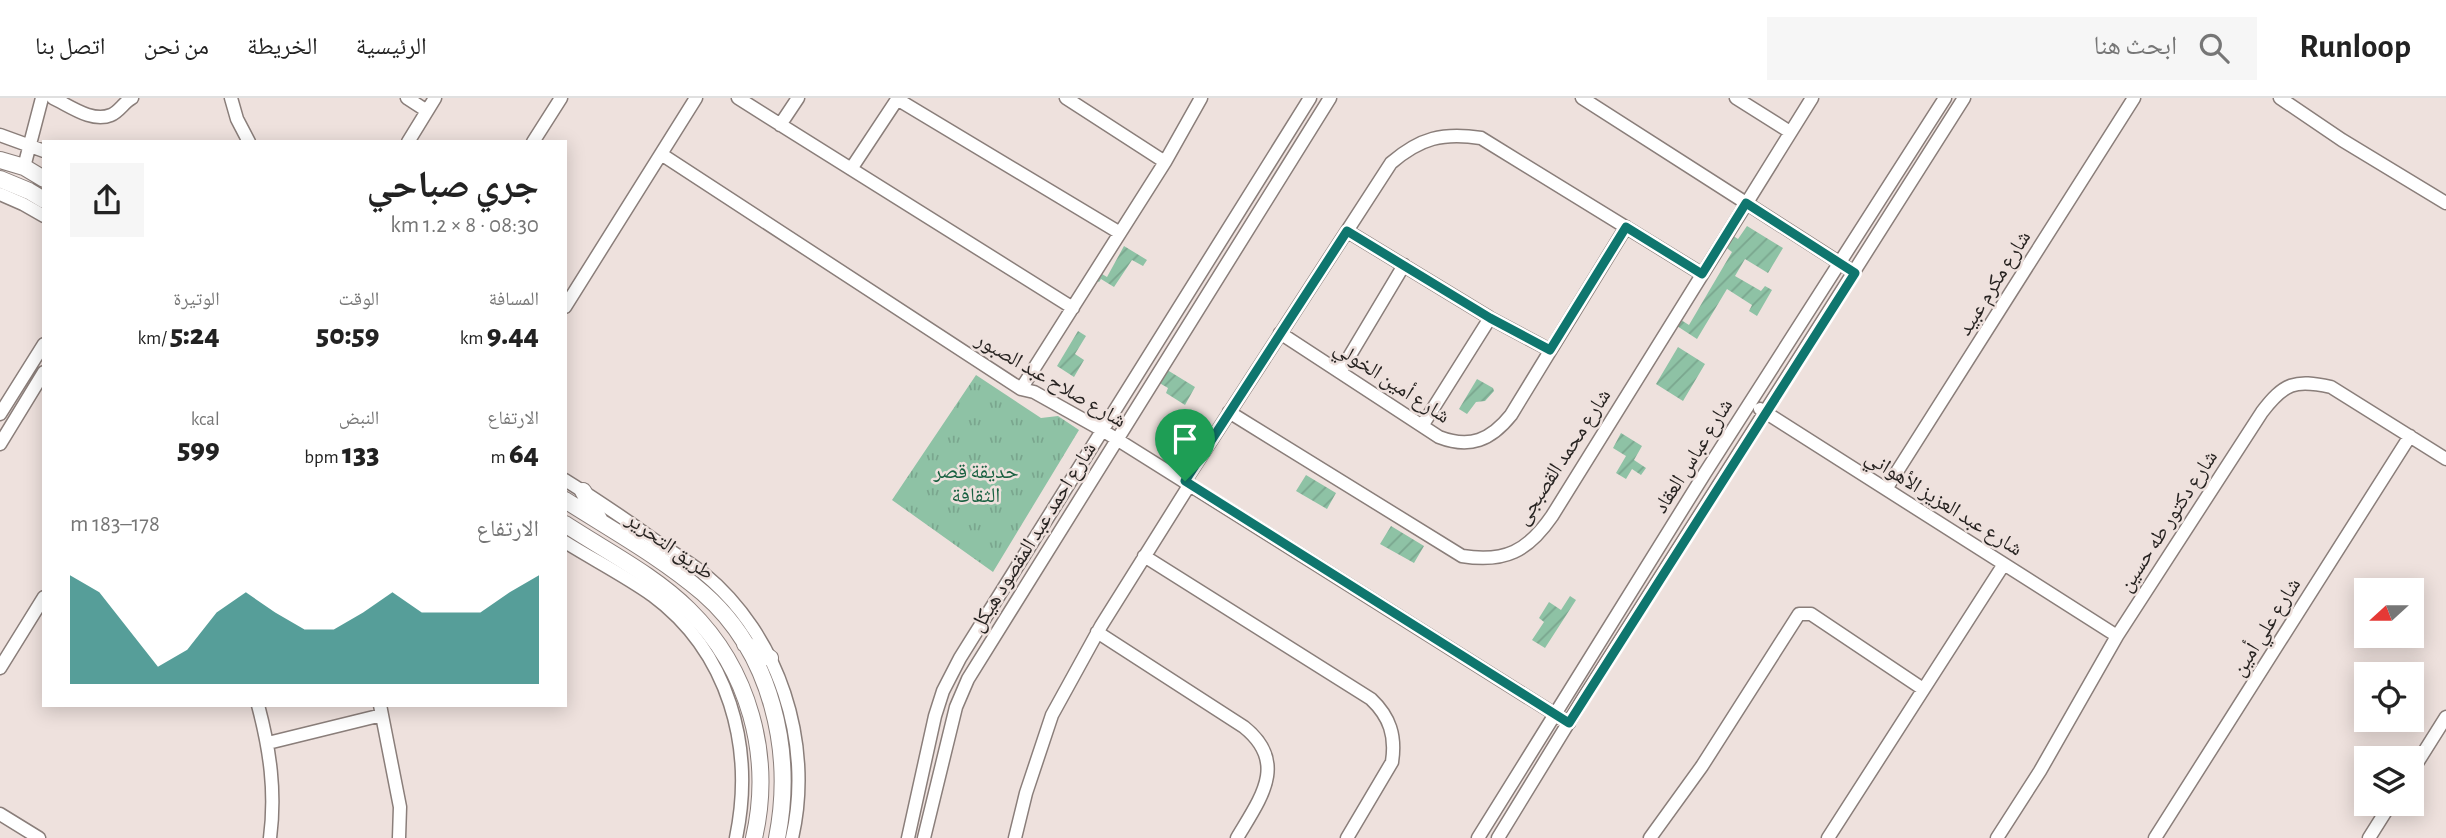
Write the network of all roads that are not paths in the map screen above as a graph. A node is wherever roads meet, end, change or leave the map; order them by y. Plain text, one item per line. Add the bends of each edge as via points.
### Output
1 (42, 98) edge
2 (54, 98) edge
3 (132, 98) edge
4 (231, 98) edge
5 (407, 98) edge
6 (435, 98) edge
7 (561, 98) edge
8 (696, 98) edge
9 (738, 98) edge
10 (798, 98) edge
11 (1066, 98) edge
12 (1201, 98) edge
13 (1310, 98) edge
14 (1330, 98) edge
15 (1582, 98) edge
16 (1736, 98) edge
17 (1812, 98) edge
18 (1945, 98) edge
19 (1964, 98) edge
20 (2134, 98) edge
21 (2280, 98) edge
22 (897, 99) edge
23 (427, 111) junction
24 (780, 125) junction
25 (1790, 132) junction
26 (0, 135) edge
27 (248, 140) edge
28 (409, 140) edge
29 (534, 140) edge
30 (30, 145) junction
31 (42, 150) edge
32 (661, 154) junction
33 (0, 160) edge
34 (1165, 162) junction
35 (24, 167) junction
36 (851, 169) junction
37 (42, 178) edge
38 (0, 180) edge
39 (0, 194) edge
40 (42, 199) edge
41 (1746, 203) junction
42 (2446, 203) edge
43 (42, 215) edge
44 (1626, 227) junction
45 (1347, 231) junction
46 (1120, 233) junction
47 (1840, 263) junction
48 (1404, 265) junction
49 (1855, 273) junction
50 (1702, 274) junction
51 (567, 304) edge
52 (1073, 308) junction
53 (1490, 318) junction
54 (1280, 333) junction
55 (42, 347) edge
56 (1550, 350) junction
57 (32, 363) junction
58 (42, 370) edge
59 (1340, 372) junction
60 (42, 375) edge
61 (1021, 389) junction
62 (1750, 402) junction
63 (1228, 412) junction
64 (1765, 412) junction
65 (0, 414) edge
66 (1422, 426) junction
67 (1102, 430) junction
68 (2410, 436) junction
69 (1116, 439) junction
70 (0, 444) edge
71 (2446, 459) edge
72 (567, 481) edge
73 (1187, 483) junction
74 (1886, 489) junction
75 (583, 491) junction
76 (567, 501) edge
77 (601, 523) junction
78 (567, 525) edge
79 (567, 543) edge
80 (1144, 556) junction
81 (2004, 564) junction
82 (42, 600) edge
83 (1097, 632) junction
84 (2118, 636) junction
85 (743, 642) junction
86 (770, 658) junction
87 (960, 658) junction
88 (976, 666) junction
89 (0, 668) edge
90 (1923, 690) junction
91 (259, 707) edge
92 (381, 710) edge
93 (1555, 714) junction
94 (2446, 716) edge
95 (1569, 723) junction
96 (268, 743) junction
97 (2424, 752) edge
98 (0, 814) edge
99 (2383, 816) edge
100 (39, 838) edge
101 (270, 838) edge
102 (399, 838) edge
103 (736, 838) edge
104 (754, 838) edge
105 (777, 838) edge
106 (792, 838) edge
107 (908, 838) edge
108 (924, 838) edge
109 (1015, 838) edge
110 (1237, 838) edge
111 (1347, 838) edge
112 (1478, 838) edge
113 (1498, 838) edge
114 (1650, 838) edge
115 (1828, 838) edge
116 (1997, 838) edge
117 (2155, 838) edge
118 (2369, 838) edge

1 - 30 street
2 - 3 street via 98,118 114,114
4 - 27 street
5 - 23 street
6 - 23 street
7 - 29 street
8 - 32 street
9 - 24 street
10 - 24 street
11 - 34 street
12 - 34 street
13 - 67 street, شارع احمد عبد المقصود هيكل
14 - 69 street, شارع احمد عبد المقصود هيكل
15 - 41 street
16 - 25 street
17 - 25 street, شارع محمد القصبجى
18 - 47 street, شارع عباس العقاد
19 - 49 street, شارع عباس العقاد
20 - 74 street, شارع مكرم عبيد
21 - 42 street
22 - 36 street
22 - 46 street
23 - 28 street
24 - 36 street
25 - 41 street, شارع محمد القصبجى
26 - 30 street
30 - 31 street
30 - 35 street
32 - 51 street
32 - 61 street, شارع صلاح عبد الصبور
33 - 35 street
34 - 46 street
35 - 37 street
36 - 52 street
38 - 40 street
39 - 43 street
41 - 47 street
41 - 50 street, شارع محمد القصبجى
44 - 45 street via 1481,138 1458,134 1422,142 1391,163
44 - 50 street
44 - 56 street, شارع أمين الخولي
45 - 48 street
45 - 54 street
46 - 52 street
47 - 49 street
47 - 62 street, شارع عباس العقاد
48 - 53 street
48 - 59 street
49 - 64 street, شارع عباس العقاد
50 - 63 street, شارع محمد القصبجى via 1539,535 1507,555 1492,559 1462,556
52 - 61 street
53 - 56 street
53 - 66 street
54 - 59 street, شارع أمين الخولي
54 - 63 street
55 - 57 street
56 - 66 street, شارع أمين الخولي via 1511,415 1489,436 1457,442
57 - 58 street
57 - 65 street
59 - 66 street, شارع أمين الخولي
60 - 70 street
61 - 67 street, شارع صلاح عبد الصبور
62 - 64 street, شارع عبد العزيز الأهواني
62 - 93 street, شارع عباس العقاد
63 - 73 street
64 - 74 street, شارع عبد العزيز الأهواني
64 - 95 street, شارع عباس العقاد
67 - 69 street, شارع صلاح عبد الصبور
67 - 87 street, شارع احمد عبد المقصود هيكل
68 - 71 street, شارع دكتور طه حسين
68 - 84 street, شارع دكتور طه حسين via 2331,387 2312,383 2276,393
68 - 117 street, شارع علي أمين
69 - 73 street, شارع صلاح عبد الصبور
69 - 88 street, شارع احمد عبد المقصود هيكل
72 - 75 street
73 - 80 street
73 - 93 street, شارع صلاح عبد الصبور
74 - 81 street, شارع عبد العزيز الأهواني
75 - 77 street
75 - 86 street via 703,573 752,628
76 - 77 street, طريق التحرير
77 - 85 street, طريق التحرير via 705,595
78 - 104 street, طريق التحرير via 656,583 689,610 716,642 738,679 753,719 761,761
79 - 103 street via 652,596 681,621 705,652 737,722 743,799
80 - 83 street
80 - 111 street via 1371,699 1389,720 1392,762
81 - 84 street, شارع عبد العزيز الأهواني
81 - 90 street
82 - 89 street
83 - 109 street via 1052,715
83 - 110 street via 1244,727 1259,742 1267,763 1267,783
84 - 116 street, شارع دكتور طه حسين
85 - 86 street
85 - 105 street, طريق التحرير via 760,671 776,715 784,761
86 - 106 street via 785,693 796,746 798,788
87 - 88 street
87 - 107 street, شارع احمد عبد المقصود هيكل via 935,716
88 - 108 street, شارع احمد عبد المقصود هيكل via 956,707
90 - 114 street via 1811,614 1799,614
90 - 115 street
91 - 96 street
92 - 96 street
92 - 102 street via 400,807
93 - 95 street, شارع صلاح عبد الصبور
93 - 112 street, شارع عباس العقاد
94 - 97 street
95 - 113 street, شارع عباس العقاد
96 - 101 street via 274,807
98 - 100 street
99 - 118 street

